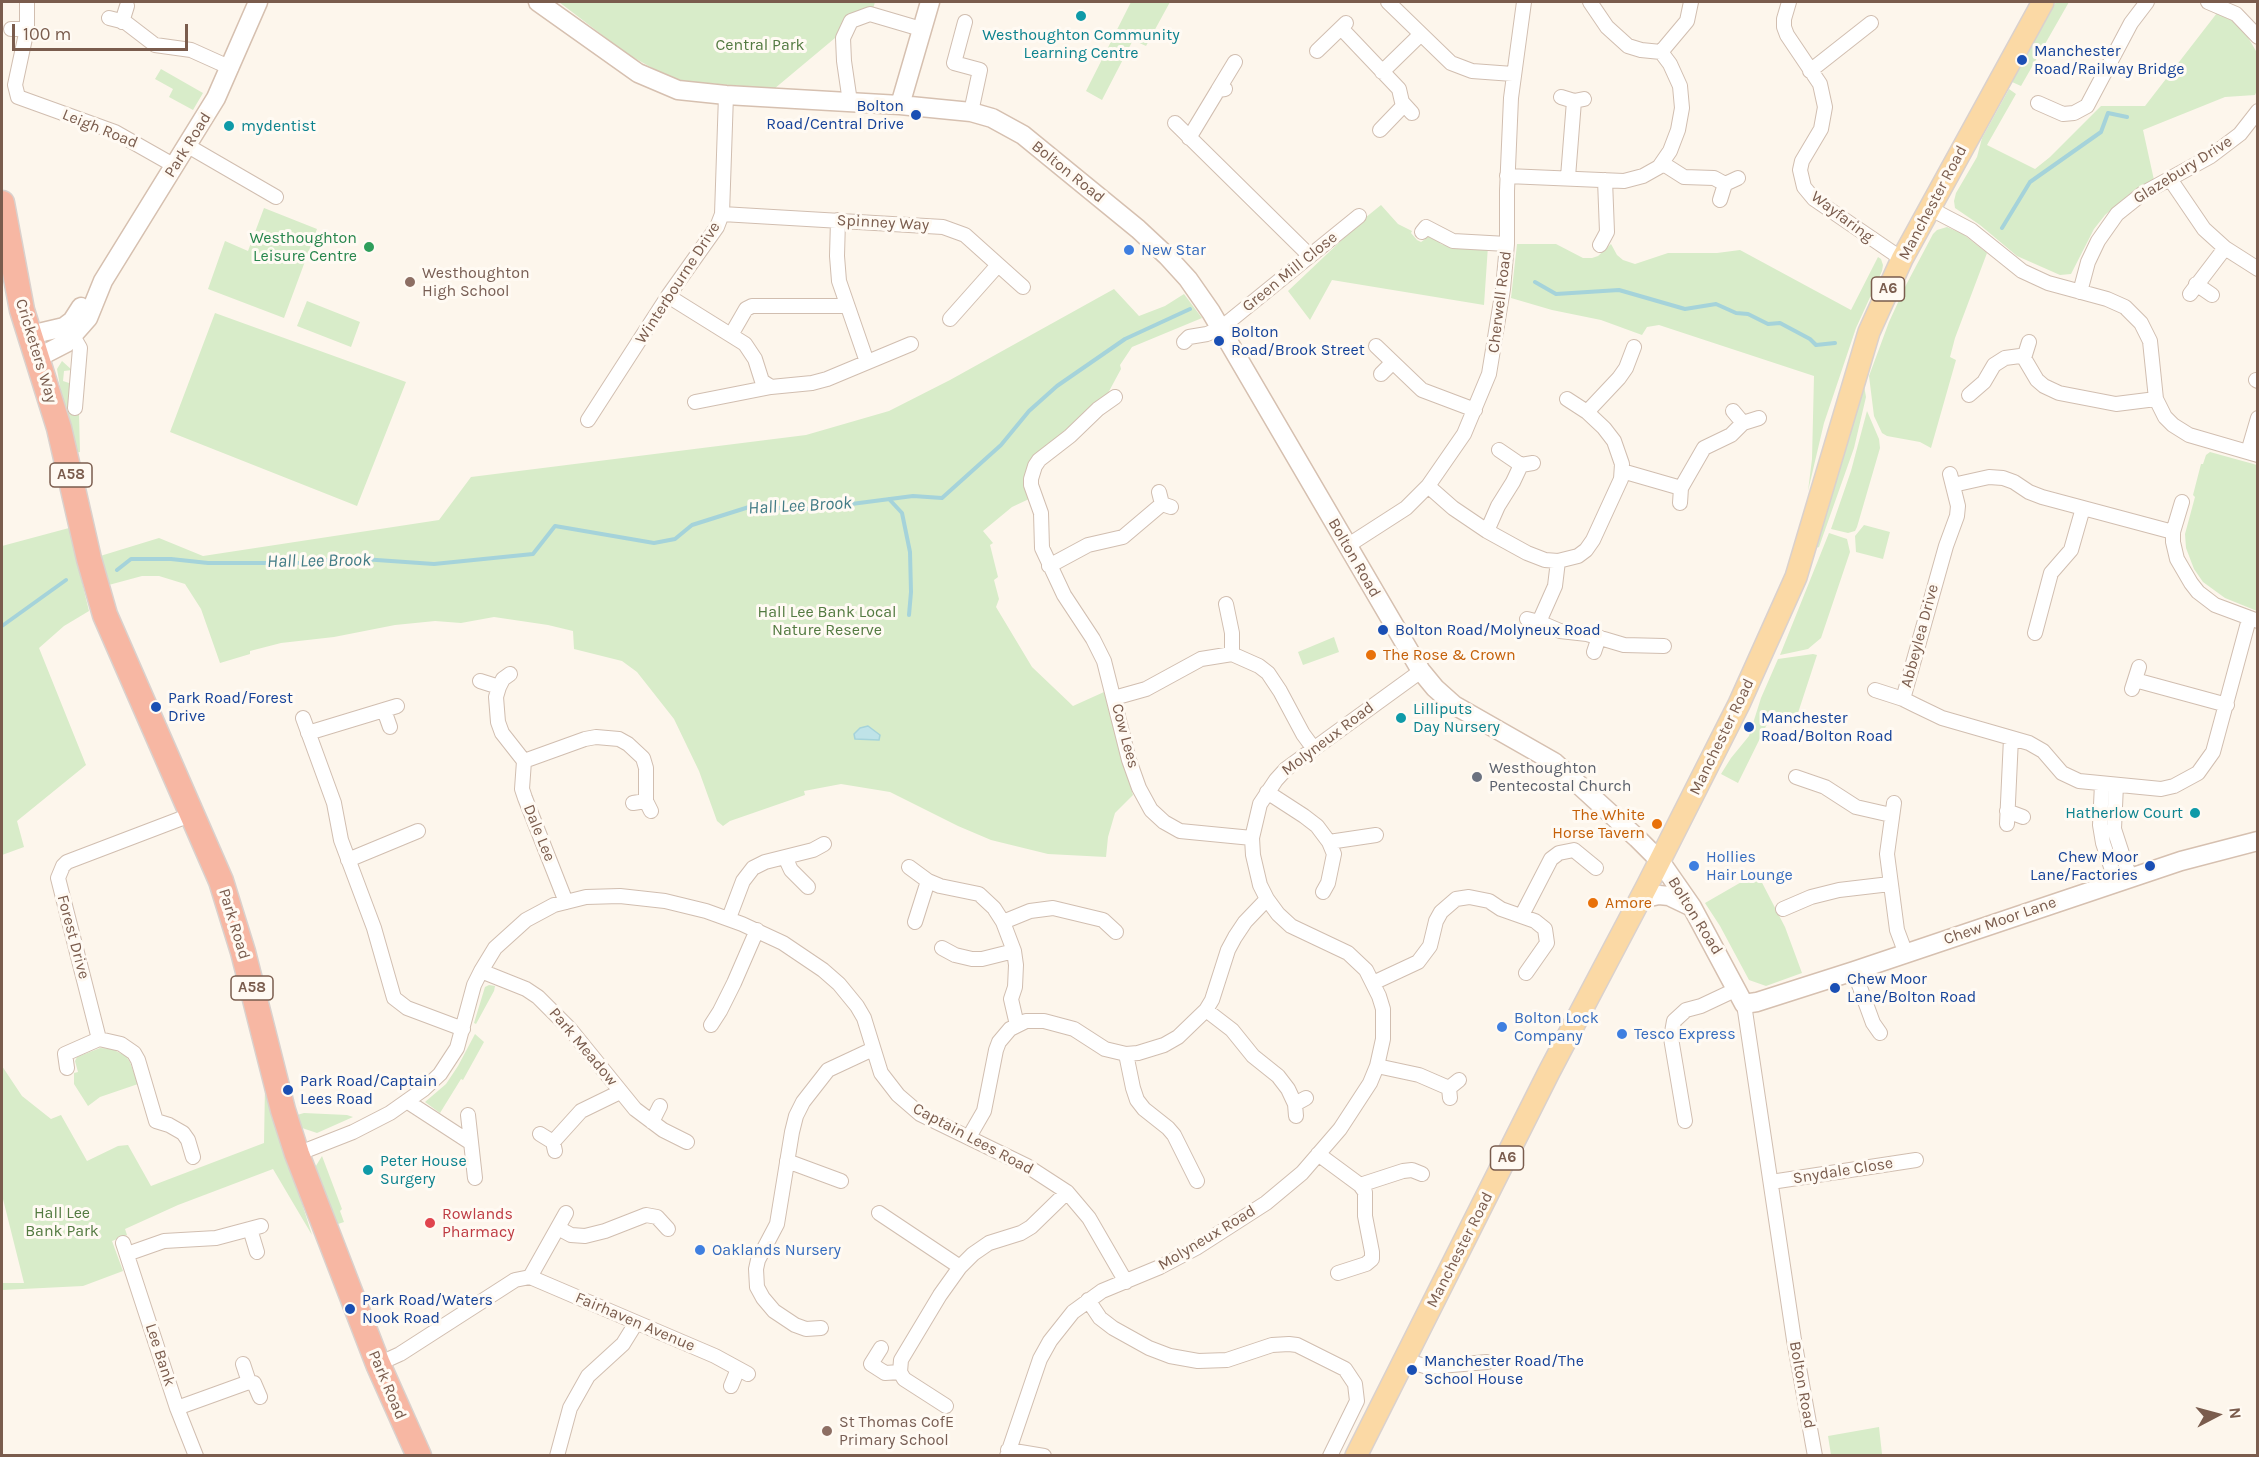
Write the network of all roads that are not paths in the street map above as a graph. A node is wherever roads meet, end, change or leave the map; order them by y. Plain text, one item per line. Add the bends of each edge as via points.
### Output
1 (27, 2) edge
2 (258, 2) edge
3 (538, 2) edge
4 (930, 2) edge
5 (1388, 2) edge
6 (1524, 2) edge
7 (1590, 2) edge
8 (1789, 2) edge
9 (2043, 2) edge
10 (2147, 2) edge
11 (2208, 2) edge
12 (127, 6) dead end
13 (1694, 8) edge
14 (965, 22) dead end
15 (1871, 23) dead end
16 (11, 29) dead end
17 (27, 29) junction
18 (921, 29) junction
19 (1859, 32) junction
20 (1421, 34) junction
21 (2258, 38) edge
22 (1869, 43) dead end
23 (1317, 51) dead end
24 (1661, 52) junction
25 (1235, 62) dead end
26 (231, 68) junction
27 (1810, 71) junction
28 (1382, 72) junction
29 (1513, 74) junction
30 (726, 95) junction
31 (1573, 99) dead end
32 (850, 102) junction
33 (2038, 102) dead end
34 (900, 105) junction
35 (2258, 111) edge
36 (971, 112) junction
37 (1174, 123) dead end
38 (1380, 130) dead end
39 (1190, 138) junction
40 (188, 146) junction
41 (1662, 163) junction
42 (175, 166) junction
43 (1507, 176) junction
44 (1568, 177) junction
45 (2170, 179) junction
46 (1605, 180) junction
47 (276, 197) dead end
48 (1720, 200) dead end
49 (2, 203) edge
50 (1929, 208) junction
51 (722, 214) junction
52 (1359, 216) dead end
53 (838, 220) junction
54 (1422, 232) dead end
55 (1507, 244) junction
56 (1600, 245) dead end
57 (2225, 248) junction
58 (1310, 256) junction
59 (1902, 259) junction
60 (998, 265) junction
61 (2258, 269) edge
62 (1023, 287) dead end
63 (2080, 292) junction
64 (2212, 295) dead end
65 (668, 296) junction
66 (846, 306) junction
67 (950, 318) dead end
68 (1221, 328) junction
69 (70, 331) junction
70 (731, 335) junction
71 (1186, 336) dead end
72 (2029, 342) dead end
73 (911, 344) dead end
74 (1376, 346) dead end
75 (34, 347) junction
76 (1634, 347) dead end
77 (2024, 358) junction
78 (867, 362) junction
79 (1392, 363) junction
80 (1381, 374) dead end
81 (771, 387) junction
82 (1969, 395) dead end
83 (1567, 399) dead end
84 (2156, 399) junction
85 (695, 402) dead end
86 (1114, 402) dead end
87 (75, 408) dead end
88 (1475, 410) junction
89 (1733, 411) dead end
90 (1587, 412) junction
91 (1760, 418) dead end
92 (2258, 418) edge
93 (588, 420) dead end
94 (1743, 423) junction
95 (59, 428) joint
96 (2198, 438) junction
97 (1499, 450) dead end
98 (2194, 453) dead end
99 (2253, 453) edge
100 (1622, 471) junction
101 (1428, 486) junction
102 (1681, 488) junction
103 (1164, 501) dead end
104 (1680, 502) dead end
105 (2182, 502) dead end
106 (2084, 508) junction
107 (1486, 531) junction
108 (2173, 532) junction
109 (1347, 546) junction
110 (1558, 561) junction
111 (1049, 566) junction
112 (1215, 619) dead end
113 (2253, 620) edge
114 (2035, 633) dead end
115 (1599, 637) junction
116 (1664, 646) dead end
117 (1594, 652) dead end
118 (1232, 654) junction
119 (1421, 671) junction
120 (510, 674) dead end
121 (2136, 678) dead end
122 (480, 681) dead end
123 (499, 687) junction
124 (1875, 690) dead end
125 (1114, 698) junction
126 (1903, 699) junction
127 (2227, 705) junction
128 (398, 706) dead end
129 (384, 710) junction
130 (303, 718) dead end
131 (390, 727) dead end
132 (308, 733) junction
133 (2011, 738) junction
134 (1314, 749) junction
135 (524, 761) junction
136 (1796, 777) dead end
137 (2102, 784) junction
138 (2116, 785) junction
139 (1267, 792) junction
140 (644, 805) dead end
141 (193, 814) junction
142 (2023, 817) dead end
143 (420, 830) dead end
144 (1376, 835) dead end
145 (1252, 838) junction
146 (2258, 841) edge
147 (1329, 842) junction
148 (824, 844) dead end
149 (785, 857) junction
150 (348, 860) junction
151 (1660, 861) junction
152 (909, 867) dead end
153 (1596, 868) dead end
154 (2123, 880) junction
155 (928, 881) junction
156 (1890, 884) junction
157 (808, 887) dead end
158 (1330, 888) dead end
159 (1267, 899) junction
160 (1640, 899) junction
161 (566, 902) junction
162 (1692, 907) junction
163 (1784, 909) dead end
164 (1522, 915) junction
165 (729, 918) junction
166 (915, 922) dead end
167 (1003, 922) junction
168 (757, 930) junction
169 (1116, 932) dead end
170 (941, 947) dead end
171 (1014, 951) junction
172 (1906, 954) junction
173 (1531, 970) dead end
174 (481, 971) junction
175 (1854, 971) junction
176 (1373, 983) junction
177 (1739, 997) junction
178 (1206, 1010) junction
179 (711, 1025) dead end
180 (1017, 1025) junction
181 (463, 1029) junction
182 (1880, 1035) dead end
183 (99, 1039) junction
184 (873, 1049) junction
185 (1126, 1054) junction
186 (62, 1057) dead end
187 (1377, 1066) junction
188 (1453, 1089) dead end
189 (620, 1092) junction
190 (408, 1102) junction
191 (660, 1106) dead end
192 (1299, 1106) dead end
193 (468, 1115) dead end
194 (1685, 1121) dead end
195 (651, 1122) junction
196 (202, 1134) dead end
197 (540, 1134) dead end
198 (969, 1137) junction
199 (188, 1140) junction
200 (687, 1142) dead end
201 (471, 1143) junction
202 (297, 1154) junction
203 (1318, 1154) junction
204 (194, 1157) dead end
205 (1916, 1160) dead end
206 (787, 1161) junction
207 (1204, 1161) dead end
208 (1190, 1167) junction
209 (1422, 1174) dead end
210 (475, 1178) dead end
211 (1197, 1181) dead end
212 (1771, 1182) junction
213 (1360, 1185) junction
214 (825, 1190) dead end
215 (1067, 1192) junction
216 (566, 1213) dead end
217 (879, 1213) dead end
218 (558, 1228) junction
219 (668, 1229) dead end
220 (257, 1252) dead end
221 (960, 1267) junction
222 (1338, 1274) dead end
223 (530, 1277) junction
224 (1126, 1282) junction
225 (1088, 1300) junction
226 (636, 1323) junction
227 (821, 1328) dead end
228 (881, 1348) dead end
229 (1404, 1360) junction
230 (1487, 1362) dead end
231 (243, 1364) dead end
232 (378, 1364) junction
233 (900, 1372) junction
234 (249, 1382) junction
235 (731, 1386) dead end
236 (260, 1397) dead end
237 (945, 1406) dead end
238 (177, 1408) junction
239 (1008, 1453) edge
240 (196, 1455) edge
241 (419, 1455) edge
242 (556, 1455) edge
243 (1044, 1455) edge
244 (1330, 1455) edge
245 (1356, 1455) edge
246 (1815, 1455) edge

1 - 17 street
2 - 26 main road, Park Road
3 - 30 main road, Bolton Road via 651,80 678,90
4 - 18 main road
5 - 20 street
6 - 29 street, Cherwell Road
7 - 24 street via 1607,27 1628,46
8 - 27 street, Wayfaring via 1784,27
9 - 50 main road, Manchester Road / A6
10 - 33 street via 2131,23 2087,106 2062,119
11 - 21 street via 2236,14
12 - 26 street via 116,20 155,45 191,50
13 - 24 street
14 - 36 street via 954,63 980,70
15 - 19 street
16 - 17 street
17 - 42 street, Leigh Road via 15,85 18,97 115,132
18 - 32 street via 870,14 853,19 844,34 843,61
18 - 34 main road
19 - 22 street
19 - 27 street
20 - 28 street
20 - 29 street via 1451,63 1464,69
23 - 28 street via 1344,25
24 - 41 street via 1680,86 1682,108 1678,130
25 - 39 street via 1222,90
26 - 40 main road, Park Road
27 - 59 street, Wayfaring via 1823,92 1825,115 1802,160 1804,187 1814,199
28 - 38 street via 1399,89 1408,109
29 - 43 street, Cherwell Road
30 - 32 main road, Bolton Road
30 - 51 street, Winterbourne Drive
31 - 44 street
32 - 34 main road, Bolton Road
34 - 36 main road, Bolton Road
35 - 45 street, Glazebury Drive via 2240,134
36 - 68 main road, Bolton Road via 1001,121 1023,135 1138,229 1188,279
37 - 39 street
39 - 58 street
40 - 42 main road, Park Road
40 - 47 street
41 - 46 street via 1634,179
41 - 48 street via 1684,177 1732,181
42 - 69 main road, Park Road via 103,280 88,318
43 - 44 street
43 - 55 street, Cherwell Road
44 - 46 street
45 - 57 street via 2204,229
45 - 63 street, Glazebury Drive via 2117,214 2088,262
46 - 56 street via 1613,234
49 - 75 highway, Cricketers Way / A58 via 17,287
50 - 59 main road, Manchester Road / A6
50 - 63 street via 1971,230 2022,271
51 - 53 street, Spinney Way
51 - 65 street, Winterbourne Drive
52 - 58 street, Green Mill Close
53 - 60 street, Spinney Way via 944,226 965,235
53 - 66 street via 839,281
54 - 55 street via 1426,227 1453,241
55 - 88 street, Cherwell Road via 1494,357
57 - 61 street
57 - 64 street via 2193,289
58 - 68 street, Green Mill Close
59 - 151 main road, Manchester Road / A6 via 1869,332 1796,577 1739,704
60 - 62 street, Spinney Way
60 - 67 street
63 - 84 street via 2125,308 2141,323 2150,341
65 - 70 street
65 - 93 street, Winterbourne Drive
66 - 70 street via 750,306
66 - 78 street
68 - 71 street
68 - 109 main road, Bolton Road
69 - 75 main road
69 - 87 street via 80,348 71,377
70 - 81 street via 751,351 762,381
72 - 77 street
73 - 78 street
74 - 79 street
75 - 95 highway, Cricketers Way / A58
76 - 90 street via 1632,371 1619,378
77 - 82 street via 2012,357 1994,364 1981,385
77 - 84 street via 2037,380 2059,393 2116,404
78 - 81 street via 813,383
79 - 80 street
79 - 88 street via 1422,390
81 - 85 street
83 - 90 street
84 - 96 street via 2173,425
86 - 111 street, Cow Lees via 1098,409 1039,460 1032,474 1031,485 1041,513 1042,548
88 - 101 street, Cherwell Road via 1456,447
89 - 94 street
90 - 100 street via 1614,441
91 - 94 street
92 - 99 street
94 - 102 street via 1731,435 1704,448
95 - 141 highway, Park Road / A58 via 105,615
96 - 98 street
96 - 99 street
97 - 107 street via 1527,464
100 - 102 street
100 - 110 street via 1593,540 1578,556
101 - 107 street
101 - 109 street, Cherwell Road via 1406,508
102 - 104 street
103 - 111 street via 1123,537 1088,544
105 - 108 street
106 - 108 street, Abbeylea Drive
106 - 114 street via 2071,550 2051,573
106 - 126 street, Abbeylea Drive via 2042,497 2002,478 1952,479 1958,516
107 - 110 street via 1527,554
108 - 113 street via 2177,559 2198,592 2215,605
109 - 119 main road, Bolton Road
110 - 115 street via 1555,585 1533,621 1560,631
111 - 125 street, Cow Lees via 1100,650
112 - 118 street via 1228,610
113 - 127 street, Abbeylea Drive
115 - 116 street via 1624,645
115 - 117 street
118 - 125 street via 1201,659 1146,690
118 - 134 street via 1268,674
119 - 134 street, Molyneux Road
119 - 151 main road, Bolton Road via 1454,705 1554,762
120 - 123 street
121 - 127 street
122 - 123 street
123 - 135 street via 498,722
124 - 126 street
125 - 145 street, Cow Lees via 1139,788 1158,817 1172,828 1188,833
126 - 133 street, Abbeylea Drive via 1942,718
127 - 138 street, Abbeylea Drive via 2213,752 2198,773 2161,789
128 - 129 street
129 - 131 street
129 - 132 street
130 - 132 street
132 - 150 street via 335,807
133 - 137 street, Abbeylea Drive via 2037,746 2067,777
133 - 142 street via 2007,817
134 - 139 street, Molyneux Road via 1286,769
135 - 140 street via 596,737 619,739 636,750 646,768
135 - 161 street, Dale Lee via 522,789
136 - 156 street via 1810,789 1825,788 1856,807 1893,809 1887,854
137 - 138 street, Abbeylea Drive
137 - 154 street via 2103,843
138 - 154 street via 2114,829
139 - 145 street, Molyneux Road
139 - 147 street via 1317,826
141 - 183 street, Forest Drive via 68,861 60,871 59,886
141 - 202 highway, Park Road / A58 via 221,880
143 - 150 street
144 - 147 street
145 - 159 street, Molyneux Road via 1255,869
146 - 154 main road, Chew Moor Lane
147 - 158 street via 1334,855
148 - 149 street
149 - 157 street
149 - 165 street via 753,868 743,881
150 - 181 street via 374,928 394,998 407,1008
151 - 160 main road, Manchester Road / A6
151 - 162 main road, Bolton Road
152 - 155 street
153 - 164 street via 1574,850 1558,853 1551,859
154 - 172 main road, Chew Moor Lane
155 - 166 street
155 - 167 street via 981,895
156 - 163 street via 1839,890 1802,907
156 - 172 street via 1897,930
159 - 176 street, Molyneux Road via 1291,926 1348,953
159 - 178 street via 1235,937
160 - 162 main road via 1669,896
160 - 229 main road, Manchester Road / A6
161 - 165 street, Captain Lees Road via 603,896 643,898
161 - 174 street, Captain Lees Road via 526,920 495,948
162 - 177 main road, Bolton Road
164 - 173 street via 1541,924 1547,937
164 - 176 street via 1478,897 1454,893 1436,921 1430,946 1418,962
165 - 168 street, Captain Lees Road
167 - 169 street via 1030,911 1053,908 1103,920
167 - 171 street
168 - 179 street via 725,1014
168 - 184 street, Captain Lees Road via 803,955 839,984 864,1018
170 - 171 street via 972,959
171 - 180 street via 1015,987 1011,999
172 - 175 main road, Chew Moor Lane
174 - 181 street, Captain Lees Road
174 - 189 street, Park Meadow via 526,989 549,1006
175 - 177 main road, Chew Moor Lane via 1757,1002
175 - 182 street
176 - 187 street, Molyneux Road via 1384,1024
177 - 194 street via 1686,1010 1674,1021 1670,1064
177 - 212 street, Bolton Road
178 - 185 street via 1164,1044
178 - 192 street via 1278,1076
180 - 185 street via 1035,1020 1064,1026 1105,1048
180 - 198 street via 999,1042 984,1111
181 - 190 street, Captain Lees Road via 450,1061
183 - 186 street
183 - 199 street via 121,1044 134,1053 151,1125 176,1129
184 - 198 street, Captain Lees Road via 881,1073 908,1105
184 - 206 street via 839,1063 819,1080 796,1116
185 - 208 street via 1137,1100 1168,1128
187 - 188 street via 1419,1075
187 - 203 street, Molyneux Road via 1359,1103
189 - 195 street, Park Meadow
189 - 197 street, Park Meadow via 581,1111 554,1146
190 - 201 street
190 - 202 street, Captain Lees Road via 353,1132
191 - 195 street
193 - 201 street
195 - 200 street, Park Meadow
196 - 199 street
198 - 215 street, Captain Lees Road via 1027,1166
199 - 204 street
201 - 210 street
202 - 232 highway, Park Road / A58
203 - 213 street
203 - 224 street, Molyneux Road via 1283,1189 1224,1232
205 - 212 street, Snydale Close
206 - 214 street via 836,1178
206 - 227 street via 777,1224 758,1260 755,1278 763,1298 781,1317 806,1329
207 - 208 street
208 - 211 street
209 - 213 street via 1403,1171
212 - 246 street, Bolton Road
213 - 222 street via 1365,1195 1372,1259
215 - 221 street via 1031,1227 980,1248
215 - 224 street, Captain Lees Road via 1089,1218
216 - 218 street
217 - 221 street
218 - 219 street via 585,1236 646,1215 657,1217
218 - 223 street
220 - 238 street, Lee Bank via 256,1228 216,1238 125,1248
221 - 233 street via 901,1360
223 - 226 street, Fairhaven Avenue
223 - 232 street via 515,1280
224 - 225 street, Molyneux Road via 1102,1290
225 - 239 street, Molyneux Road via 1060,1326 1040,1359
225 - 244 street via 1100,1318 1113,1328 1170,1356 1198,1361 1227,1360 1272,1345 1297,1344 1345,1369 1355,1384 1357,1401
226 - 235 street, Fairhaven Avenue via 743,1371
226 - 242 street via 623,1344 588,1376 570,1408
228 - 233 street via 871,1364 885,1373
229 - 230 street via 1428,1366
229 - 245 main road, Manchester Road / A6
231 - 234 street
232 - 241 highway, Park Road / A58
233 - 237 street via 909,1384
234 - 236 street via 254,1383
234 - 238 street
238 - 240 street, Lee Bank
239 - 243 street

